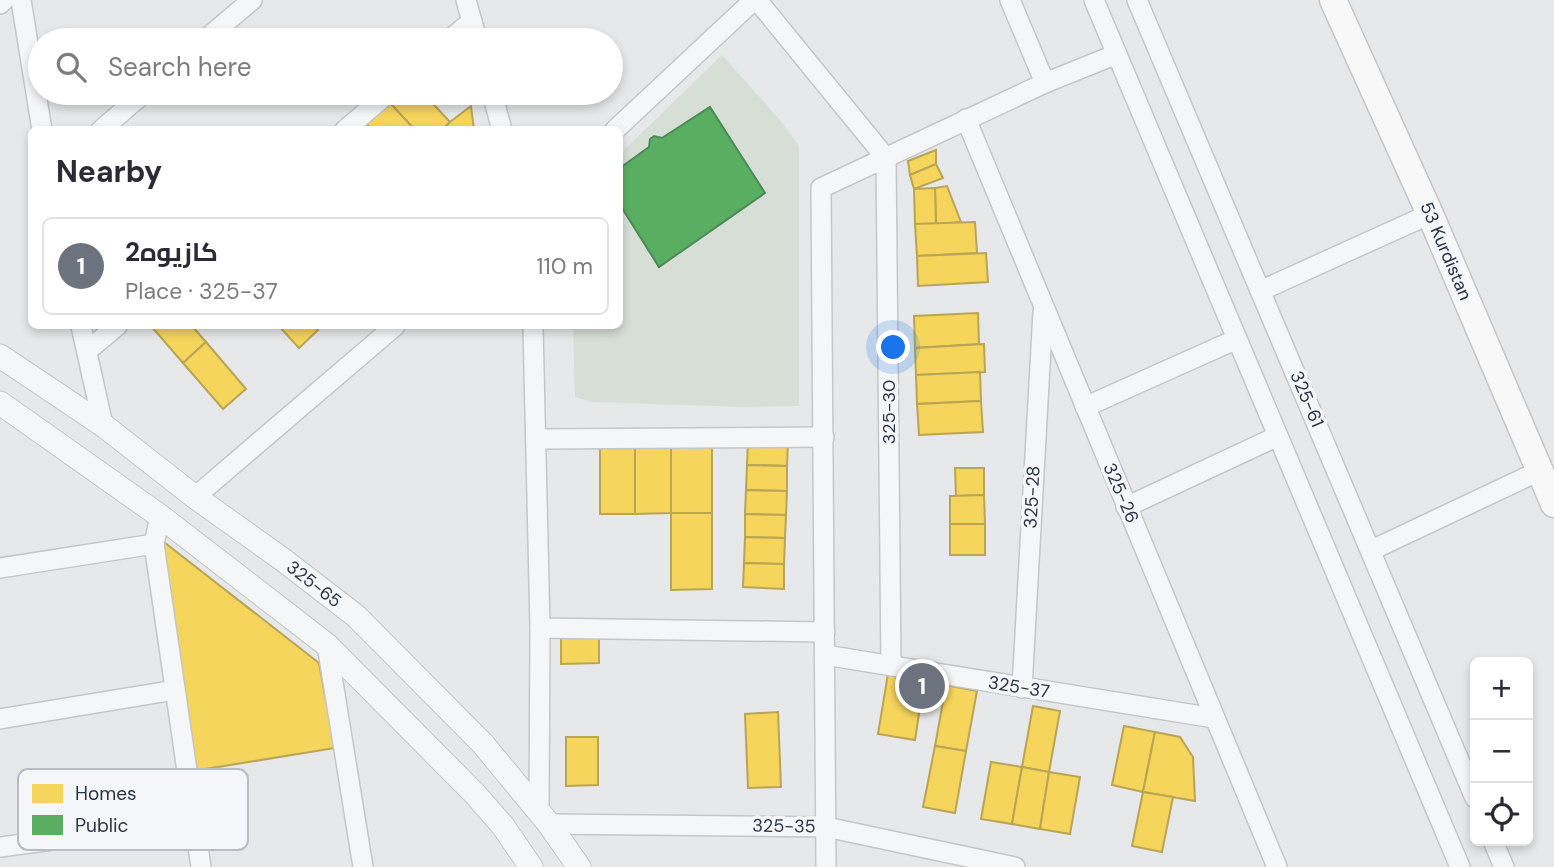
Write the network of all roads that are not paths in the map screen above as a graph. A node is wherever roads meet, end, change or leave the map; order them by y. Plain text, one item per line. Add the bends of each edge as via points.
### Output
1 (4, 0) edge
2 (21, 0) edge
3 (252, 0) edge
4 (466, 0) edge
5 (755, 0) edge
6 (1010, 0) edge
7 (1094, 0) edge
8 (1333, 0) edge
9 (1143, 2) edge
10 (0, 4) edge
11 (472, 21) junction
12 (219, 28) edge
13 (464, 28) edge
14 (474, 28) edge
15 (28, 43) edge
16 (1117, 54) junction
17 (1045, 83) junction
18 (38, 105) edge
19 (130, 105) edge
20 (374, 105) edge
21 (495, 105) edge
22 (966, 120) junction
23 (41, 126) edge
24 (106, 126) edge
25 (350, 126) edge
26 (501, 126) edge
27 (619, 126) edge
28 (887, 158) junction
29 (1430, 214) junction
30 (1260, 290) junction
31 (1043, 306) junction
32 (82, 329) edge
33 (113, 329) edge
34 (391, 329) edge
35 (533, 329) edge
36 (1237, 339) junction
37 (87, 351) junction
38 (0, 356) edge
39 (0, 403) edge
40 (1085, 407) junction
41 (103, 425) junction
42 (1278, 436) junction
43 (824, 437) junction
44 (537, 439) junction
45 (1539, 471) junction
46 (195, 497) junction
47 (1554, 504) edge
48 (1126, 506) junction
49 (160, 516) junction
50 (154, 544) junction
51 (1372, 550) junction
52 (282, 559) junction
53 (0, 568) edge
54 (258, 590) junction
55 (540, 628) junction
56 (825, 632) junction
57 (327, 645) junction
58 (825, 656) junction
59 (891, 666) junction
60 (1022, 688) junction
61 (175, 690) junction
62 (1214, 718) junction
63 (0, 719) edge
64 (186, 769) edge
65 (1470, 786) edge
66 (544, 818) junction
67 (826, 827) junction
68 (18, 845) edge
69 (1495, 846) edge
70 (0, 847) edge
71 (529, 865) edge
72 (363, 867) edge
73 (579, 867) edge
74 (826, 867) edge
75 (1014, 867) edge
76 (1277, 867) edge
77 (1460, 867) edge
78 (1504, 867) edge

1 - 10 street
2 - 15 street
3 - 12 street
4 - 11 street
5 - 27 street
5 - 28 street
6 - 17 street
7 - 16 street
8 - 29 main road, 53 Kurdistan
9 - 30 street, 325-61
11 - 13 street
11 - 14 street
16 - 17 street
16 - 36 street
17 - 22 street
18 - 23 street
19 - 24 street
20 - 25 street
21 - 26 street
22 - 28 street
22 - 31 street, 325-26
28 - 43 street via 821,188
28 - 59 street, 325-30
29 - 30 street
29 - 45 main road, 53 Kurdistan
30 - 51 street, 325-61
31 - 40 street, 325-26
31 - 60 street, 325-28
32 - 37 street
33 - 37 street
34 - 46 street
35 - 44 street
36 - 40 street
36 - 42 street
37 - 41 street
38 - 41 street, 325-65
39 - 49 street
40 - 48 street, 325-26
41 - 46 street, 325-65
42 - 48 street
42 - 77 street
43 - 44 street
43 - 56 street
44 - 55 street
45 - 47 main road, 53 Kurdistan
45 - 51 street
46 - 52 street, 325-65
48 - 62 street, 325-26
49 - 50 street
49 - 54 street
50 - 53 street
50 - 61 street
51 - 65 street, 325-61
52 - 54 street
52 - 66 street, 325-65 via 356,617 409,667 483,744
54 - 57 street
55 - 56 street
55 - 66 street
56 - 58 street
57 - 71 street via 475,794
57 - 72 street
58 - 59 street, 325-37
58 - 67 street
59 - 60 street, 325-37
60 - 62 street, 325-37
61 - 63 street
61 - 64 street
62 - 76 street, 325-26
66 - 67 street, 325-35
66 - 73 street, 325-65
67 - 74 street
67 - 75 street, 325-35
68 - 70 street
69 - 78 street

